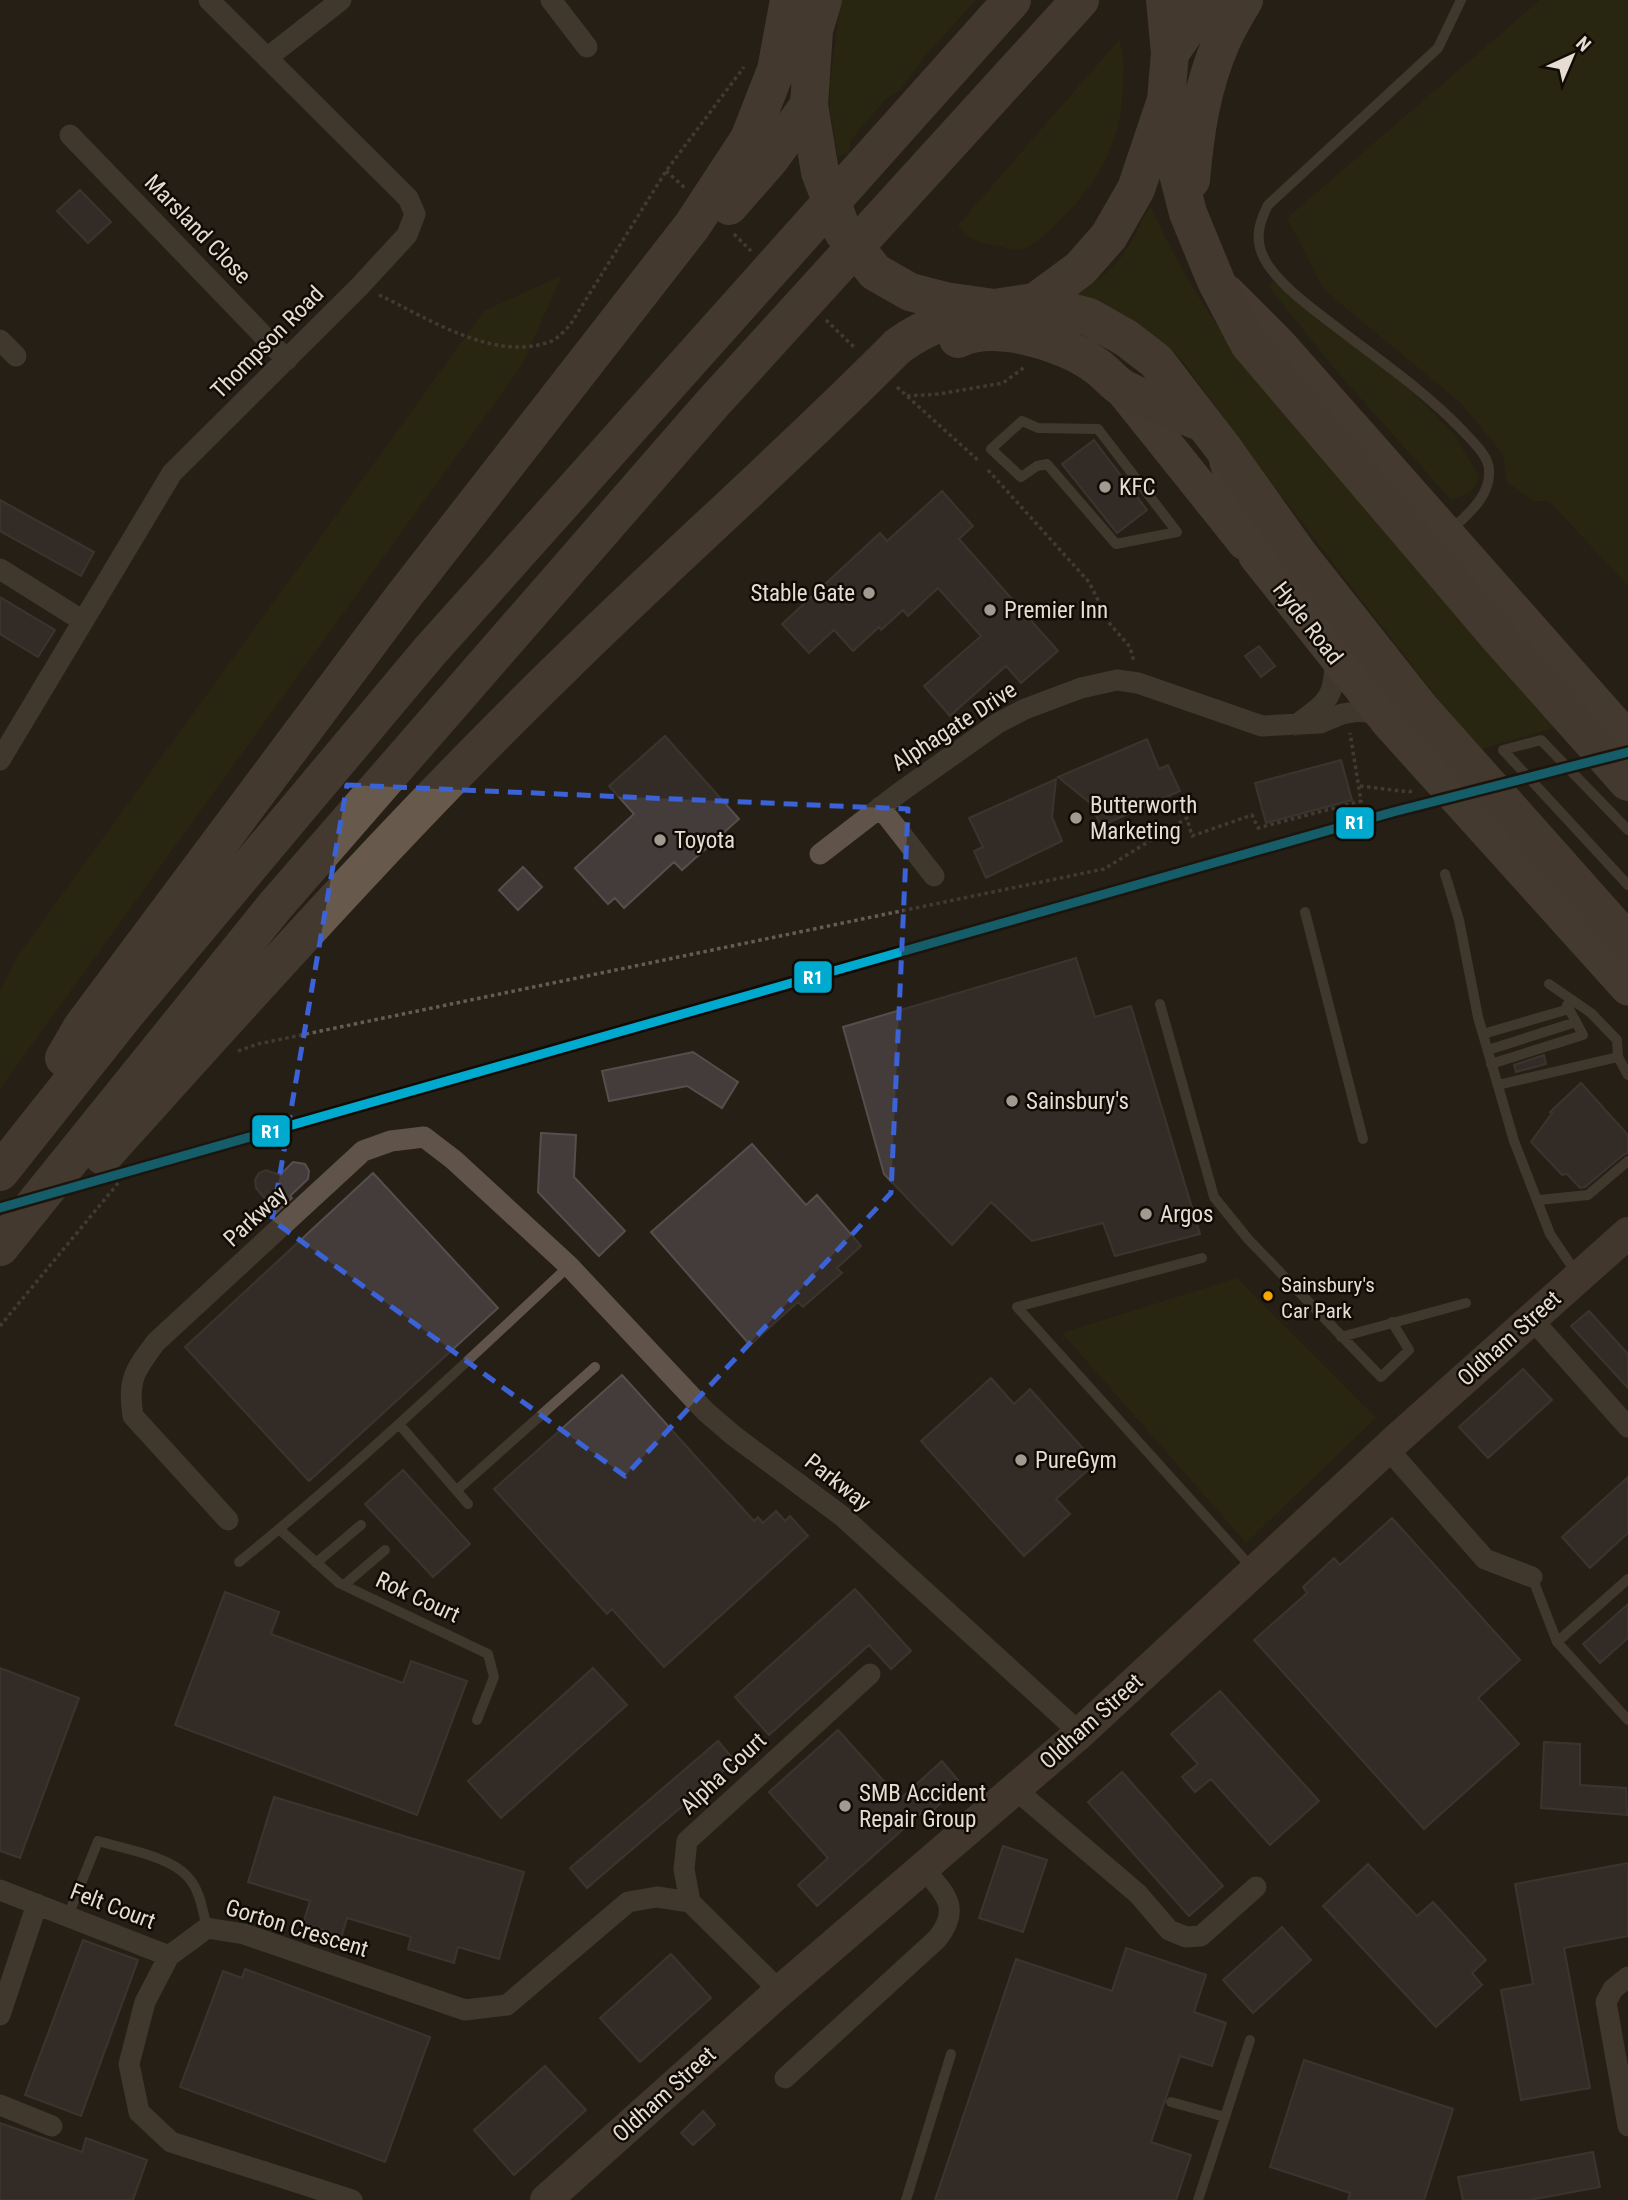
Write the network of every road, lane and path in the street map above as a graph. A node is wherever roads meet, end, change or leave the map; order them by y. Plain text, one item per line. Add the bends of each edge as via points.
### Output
1 (209, 0) edge
2 (341, 0) edge
3 (551, 0) edge
4 (789, 0) edge
5 (1012, 0) edge
6 (1080, 0) edge
7 (1165, 0) edge
8 (1461, 0) edge
9 (1227, 9) edge
10 (817, 10) edge
11 (587, 47) dead end
12 (1170, 53) junction
13 (267, 58) junction
14 (746, 64) dead end
15 (1166, 100) junction
16 (809, 105) junction
17 (70, 135) dead end
18 (760, 149) junction
19 (666, 171) junction
20 (675, 180) dead end
21 (1188, 214) junction
22 (1216, 281) junction
23 (360, 286) junction
24 (1035, 302) junction
25 (993, 308) junction
26 (0, 340) edge
27 (1069, 351) junction
28 (16, 356) dead end
29 (287, 360) junction
30 (904, 374) junction
31 (1121, 388) junction
32 (1214, 436) junction
33 (1021, 477) joint
34 (1446, 534) junction
35 (1256, 556) junction
36 (0, 569) edge
37 (83, 621) junction
38 (1509, 627) junction
39 (1335, 658) junction
40 (1138, 683) junction
41 (1397, 716) junction
42 (1349, 724) dead end
43 (1294, 726) junction
44 (1628, 739) edge
45 (0, 760) edge
46 (1628, 782) edge
47 (1359, 785) junction
48 (1409, 792) dead end
49 (880, 807) junction
50 (1628, 830) edge
51 (820, 854) dead end
52 (1445, 874) dead end
53 (934, 876) dead end
54 (1628, 885) edge
55 (1305, 912) dead end
56 (1614, 950) edge
57 (1628, 988) edge
58 (1160, 1004) dead end
59 (1569, 1009) junction
60 (1576, 1022) junction
61 (1483, 1034) junction
62 (1488, 1049) junction
63 (232, 1054) dead end
64 (1618, 1057) junction
65 (1491, 1064) junction
66 (1628, 1075) edge
67 (1498, 1085) junction
68 (1363, 1139) dead end
69 (1628, 1161) edge
70 (0, 1165) edge
71 (0, 1172) edge
72 (120, 1181) dead end
73 (1539, 1200) junction
74 (1628, 1233) edge
75 (0, 1247) edge
76 (1202, 1258) dead end
77 (569, 1266) junction
78 (0, 1269) edge
79 (1578, 1276) junction
80 (1466, 1303) dead end
81 (1531, 1318) junction
82 (1392, 1322) junction
83 (0, 1326) edge
84 (1341, 1337) junction
85 (594, 1367) dead end
86 (399, 1423) junction
87 (1628, 1427) edge
88 (1387, 1448) junction
89 (457, 1490) junction
90 (468, 1504) dead end
91 (228, 1520) dead end
92 (361, 1525) dead end
93 (279, 1529) junction
94 (385, 1550) dead end
95 (239, 1562) dead end
96 (316, 1563) junction
97 (1255, 1571) junction
98 (1532, 1577) joint
99 (1628, 1579) edge
100 (344, 1586) junction
101 (1557, 1642) junction
102 (870, 1674) dead end
103 (477, 1720) dead end
104 (1628, 1720) edge
105 (1080, 1733) junction
106 (1015, 1789) junction
107 (923, 1868) junction
108 (1256, 1887) dead end
109 (0, 1890) edge
110 (690, 1902) junction
111 (37, 1904) junction
112 (68, 1916) junction
113 (207, 1928) junction
114 (169, 1956) junction
115 (1628, 1977) edge
116 (780, 1991) junction
117 (0, 2015) edge
118 (1250, 2040) dead end
119 (951, 2054) dead end
120 (785, 2078) dead end
121 (1171, 2102) dead end
122 (0, 2105) edge
123 (1225, 2117) junction
124 (52, 2126) dead end
125 (1628, 2126) edge
126 (352, 2200) edge
127 (546, 2200) edge
128 (906, 2200) edge
129 (1198, 2200) edge

1 - 13 street, Thompson Road
2 - 13 street
3 - 11 street
4 - 18 highway
5 - 71 highway via 429,652 128,1011
6 - 75 highway via 712,404 275,906
7 - 12 highway
8 - 34 lane via 1438,48 1268,205 1259,223 1258,242 1268,264 1296,296 1445,412 1478,447 1490,467 1488,484 1481,499
9 - 12 highway
9 - 21 highway via 1221,43 1204,90
10 - 16 highway
12 - 15 highway
13 - 23 street, Thompson Road via 408,198 415,214 407,235
14 - 19 path
15 - 21 highway
15 - 24 highway via 1136,189 1109,236 1080,269
16 - 18 highway
16 - 25 highway via 820,172 843,232 875,272 910,292
17 - 29 street, Marsland Close
18 - 70 highway via 692,226 403,597 82,1027
19 - 20 path
19 - 23 path via 570,325 552,342 520,348 480,342
21 - 22 highway
22 - 34 main road via 1279,344
22 - 38 highway via 1260,359
23 - 29 street, Thompson Road
24 - 25 highway
24 - 32 highway, Hyde Road via 1089,317 1126,338 1156,361
25 - 30 highway via 919,331
26 - 28 street
27 - 30 highway via 1001,331 962,337
27 - 30 path via 1041,355 1003,383 939,394
27 - 31 highway via 1095,365
29 - 37 street, Thompson Road via 172,473
30 - 40 path via 1089,582 1110,624 1130,647
30 - 78 highway via 857,387 564,665 302,936
31 - 32 highway
31 - 35 main road
32 - 35 main road, Hyde Road
32 - 41 highway via 1299,555
33 - 33 lane via 991,449 1022,421 1038,428 1098,429 1177,532 1116,544 1047,464
34 - 38 main road
35 - 39 main road, Hyde Road
36 - 37 street
37 - 45 street, Thompson Road
38 - 44 main road
38 - 46 highway
39 - 41 main road, Hyde Road
39 - 43 street via 1335,683 1325,703
40 - 43 street, Alphagate Drive via 1262,726
40 - 49 street, Alphagate Drive via 1117,680 1081,688 1025,709 998,723
41 - 43 street, Alphagate Drive via 1360,711
41 - 56 highway
42 - 47 path
47 - 48 path
47 - 63 path via 1361,802 1258,828 1252,815 1192,835 1187,818 1104,869 258,1044
49 - 51 street, Alphagate Drive
49 - 53 street
50 - 54 lane via 1541,740 1503,750
52 - 61 lane
55 - 68 lane
56 - 57 main road
58 - 84 lane via 1214,1197
59 - 60 lane
59 - 61 lane
59 - 64 lane via 1549,984 1591,1013 1617,1040
60 - 62 lane
60 - 65 lane via 1583,1035
61 - 62 lane
62 - 65 lane
64 - 66 lane
64 - 67 lane
65 - 67 lane
67 - 73 lane via 1514,1141
69 - 73 lane via 1588,1195
72 - 83 path
73 - 79 lane via 1550,1234
74 - 79 street, Oldham Street
76 - 97 lane via 1017,1307
77 - 86 lane
77 - 91 street, Parkway via 424,1138 391,1141 363,1151 156,1342 135,1369 130,1398 133,1416
77 - 105 street, Parkway via 705,1411 842,1516
79 - 81 street, Oldham Street
80 - 82 lane
81 - 87 street
81 - 88 street, Oldham Street
82 - 84 lane
82 - 84 lane via 1409,1350 1381,1377
85 - 89 lane
86 - 89 lane
86 - 93 lane
88 - 97 street, Oldham Street
88 - 98 street via 1485,1559
89 - 90 lane
92 - 96 lane
93 - 95 lane
93 - 96 lane, Rok Court
94 - 100 lane
96 - 100 lane, Rok Court
97 - 105 street, Oldham Street
98 - 101 lane
99 - 101 lane
100 - 103 lane, Rok Court via 488,1654 494,1677
101 - 104 lane
102 - 110 street, Alpha Court via 687,1841 684,1869
105 - 106 street, Oldham Street
106 - 107 street, Oldham Street
106 - 108 street via 1138,1894 1169,1930 1186,1937 1201,1936
107 - 116 street, Oldham Street
107 - 120 street via 944,1893 950,1909 947,1926
109 - 111 street, Felt Court
110 - 113 street, Gorton Crescent via 657,1897 628,1902 507,2005 465,2010 244,1934
110 - 116 street
111 - 112 street, Felt Court
111 - 117 street, Felt Court
112 - 113 lane via 98,1841 172,1864 190,1878
112 - 114 street, Felt Court
113 - 114 street, Gorton Crescent
114 - 126 street, Gorton Crescent via 145,2002 129,2064 139,2112 171,2142
115 - 125 street via 1613,1989 1606,2003
116 - 127 street, Oldham Street
118 - 123 lane
119 - 128 lane
121 - 123 lane
122 - 124 street
123 - 129 lane

